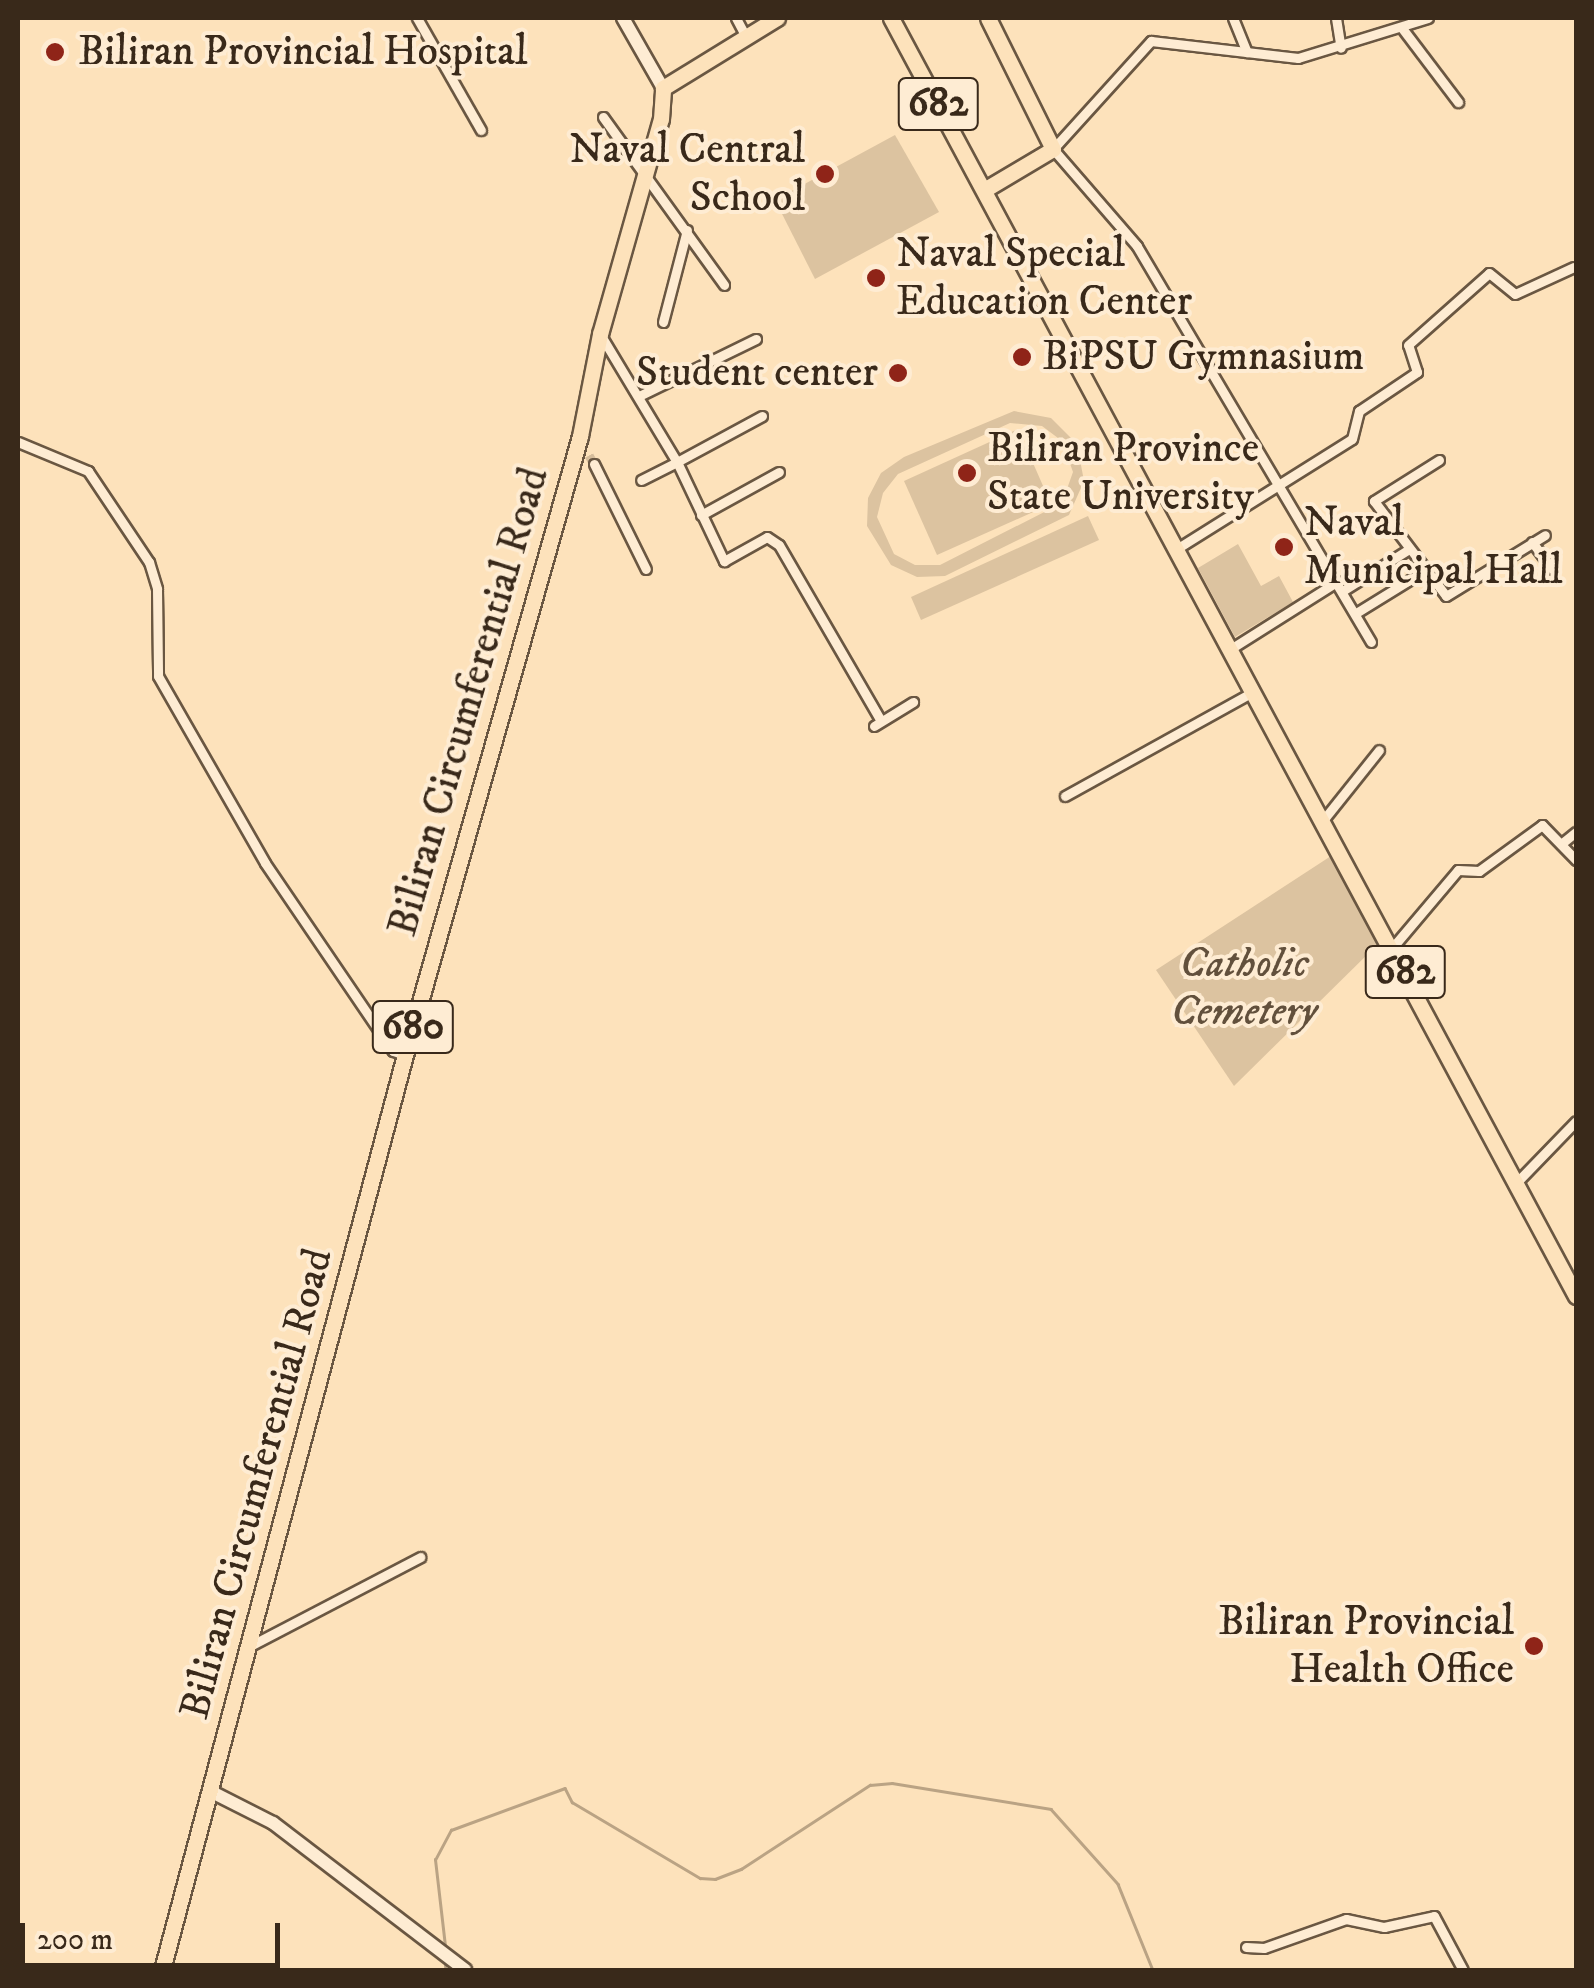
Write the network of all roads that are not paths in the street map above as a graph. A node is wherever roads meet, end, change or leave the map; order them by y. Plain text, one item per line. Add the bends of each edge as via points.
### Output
1 (417, 18) edge
2 (624, 18) edge
3 (736, 18) edge
4 (777, 18) edge
5 (891, 18) edge
6 (988, 18) edge
7 (1233, 18) edge
8 (1336, 18) edge
9 (1428, 18) edge
10 (1402, 28) junction
11 (745, 35) junction
12 (1341, 48) junction
13 (1247, 52) junction
14 (663, 88) junction
15 (1458, 102) dead end
16 (603, 116) dead end
17 (481, 130) dead end
18 (1054, 149) junction
19 (646, 179) junction
20 (984, 190) junction
21 (687, 230) junction
22 (1574, 266) edge
23 (724, 285) dead end
24 (663, 322) dead end
25 (600, 334) junction
26 (756, 339) dead end
27 (641, 395) junction
28 (762, 416) dead end
29 (580, 436) junction
30 (18, 442) edge
31 (1439, 460) dead end
32 (676, 462) junction
33 (779, 472) dead end
34 (641, 480) dead end
35 (1283, 485) junction
36 (701, 514) junction
37 (1545, 535) dead end
38 (1532, 542) junction
39 (1178, 548) junction
40 (1409, 549) junction
41 (646, 569) dead end
42 (1552, 569) dead end
43 (1424, 571) junction
44 (1341, 585) junction
45 (1356, 612) junction
46 (1371, 642) dead end
47 (1232, 648) junction
48 (1255, 691) junction
49 (913, 702) dead end
50 (1379, 750) dead end
51 (1065, 796) dead end
52 (1324, 819) junction
53 (1576, 832) edge
54 (1561, 844) junction
55 (1576, 860) edge
56 (1392, 948) junction
57 (406, 1055) junction
58 (1576, 1121) edge
59 (1516, 1182) junction
60 (1576, 1296) edge
61 (420, 1557) dead end
62 (252, 1644) junction
63 (212, 1792) junction
64 (1246, 1946) dead end
65 (162, 1970) edge
66 (465, 1970) edge
67 (1462, 1970) edge

1 - 17 street
2 - 14 street
3 - 11 street
4 - 11 main road
5 - 20 main road, 682
6 - 18 main road
7 - 13 street
8 - 12 street
9 - 10 street
10 - 12 street
10 - 15 street
11 - 14 main road
12 - 13 street via 1298,58
13 - 18 street via 1151,40
14 - 19 main road, Biliran Circumferential Road / 680
16 - 19 street
18 - 20 main road
18 - 35 street via 1137,246
19 - 21 street
19 - 25 main road, Biliran Circumferential Road / 680
20 - 39 main road, 682
21 - 23 street
21 - 24 street
22 - 35 street via 1515,294 1489,273 1408,345 1417,372 1359,411 1352,439
25 - 27 street
25 - 29 main road, Biliran Circumferential Road / 680
26 - 27 street
27 - 32 street
28 - 32 street
29 - 41 street
29 - 57 main road, Biliran Circumferential Road / 680
30 - 57 street via 88,472 149,562 157,590 158,676 266,863 394,1051
31 - 40 street via 1374,501
32 - 34 street
32 - 36 street
33 - 36 street
35 - 39 street
35 - 44 street
36 - 49 street via 724,561 767,538 779,545 877,724
37 - 38 street
38 - 42 street
38 - 43 street via 1446,596
39 - 47 main road, 682
40 - 43 street
40 - 44 street
43 - 45 street
44 - 45 street
44 - 47 street
45 - 46 street
47 - 48 main road, 682
48 - 51 street
48 - 52 main road, 682
50 - 52 street
52 - 56 main road, 682
53 - 54 street
54 - 55 street
54 - 56 street via 1542,825 1479,871 1458,870
56 - 59 main road, 682
57 - 62 main road, Biliran Circumferential Road / 680
58 - 59 street via 1536,1169
59 - 60 main road, 682
61 - 62 street
62 - 63 main road, Biliran Circumferential Road / 680
63 - 65 main road, Biliran Circumferential Road / 680
63 - 66 street via 273,1824
64 - 67 street via 1264,1948 1346,1918 1384,1927 1434,1916

